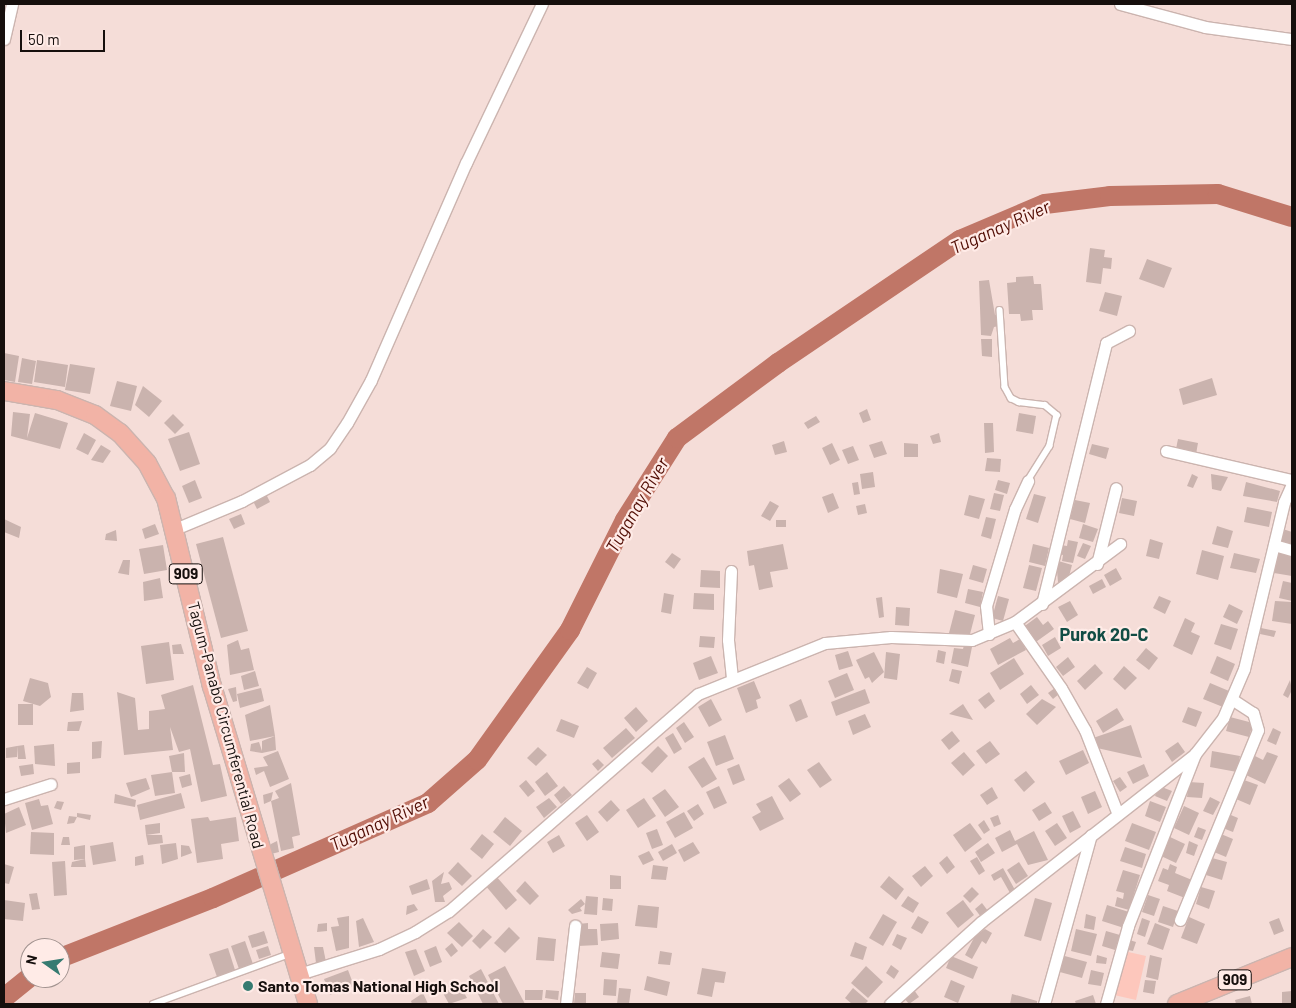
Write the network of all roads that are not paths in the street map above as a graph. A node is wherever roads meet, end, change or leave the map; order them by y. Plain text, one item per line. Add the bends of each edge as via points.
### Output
1 (12, 4) edge
2 (542, 4) edge
3 (1120, 4) edge
4 (4, 39) edge
5 (1292, 39) edge
6 (1000, 310) dead end
7 (1129, 331) dead end
8 (4, 391) edge
9 (1166, 451) dead end
10 (1292, 480) edge
11 (1028, 481) joint
12 (1292, 484) edge
13 (1116, 488) dead end
14 (175, 529) junction
15 (1120, 544) dead end
16 (1274, 545) junction
17 (1292, 550) edge
18 (1097, 564) junction
19 (731, 571) dead end
20 (1042, 604) junction
21 (1015, 622) junction
22 (989, 634) junction
23 (732, 679) junction
24 (1233, 700) junction
25 (1195, 754) junction
26 (51, 784) dead end
27 (4, 798) edge
28 (1117, 812) junction
29 (1091, 835) junction
30 (1180, 920) dead end
31 (574, 926) dead end
32 (292, 954) junction
33 (1292, 956) edge
34 (298, 974) junction
35 (153, 1004) edge
36 (308, 1004) edge
37 (566, 1004) edge
38 (890, 1004) edge
39 (1044, 1004) edge
40 (1106, 1004) edge
41 (1177, 1004) edge

1 - 4 street
2 - 14 street via 466,163 371,380 330,448 310,465 236,504
3 - 5 street via 1205,27
6 - 11 lane via 1005,387 1019,402 1045,405 1056,415 1050,446
7 - 20 street via 1106,343
8 - 14 main road, Tagum-Panabo Circumferential Road / 909 via 57,400 94,415 120,433 147,463 166,498
9 - 10 street
11 - 22 street via 1014,508 988,598 986,623
12 - 16 street
13 - 18 street
14 - 32 main road, Tagum-Panabo Circumferential Road / 909 via 212,686
15 - 18 street
16 - 17 street
16 - 24 street
18 - 20 street
19 - 23 street via 728,640
20 - 21 street
21 - 22 street
21 - 28 street via 1080,722
22 - 23 street via 972,640 851,638 825,643
23 - 34 street via 683,705 449,911 379,948
24 - 25 street
24 - 30 street via 1253,713 1258,730
25 - 28 street
25 - 40 street via 1128,926
26 - 27 street
28 - 29 street
29 - 38 street via 981,922
29 - 39 street
31 - 37 street
32 - 34 main road, Tagum-Panabo Circumferential Road / 909
32 - 35 lane
33 - 41 main road, 909
34 - 36 main road, Tagum-Panabo Circumferential Road / 909

